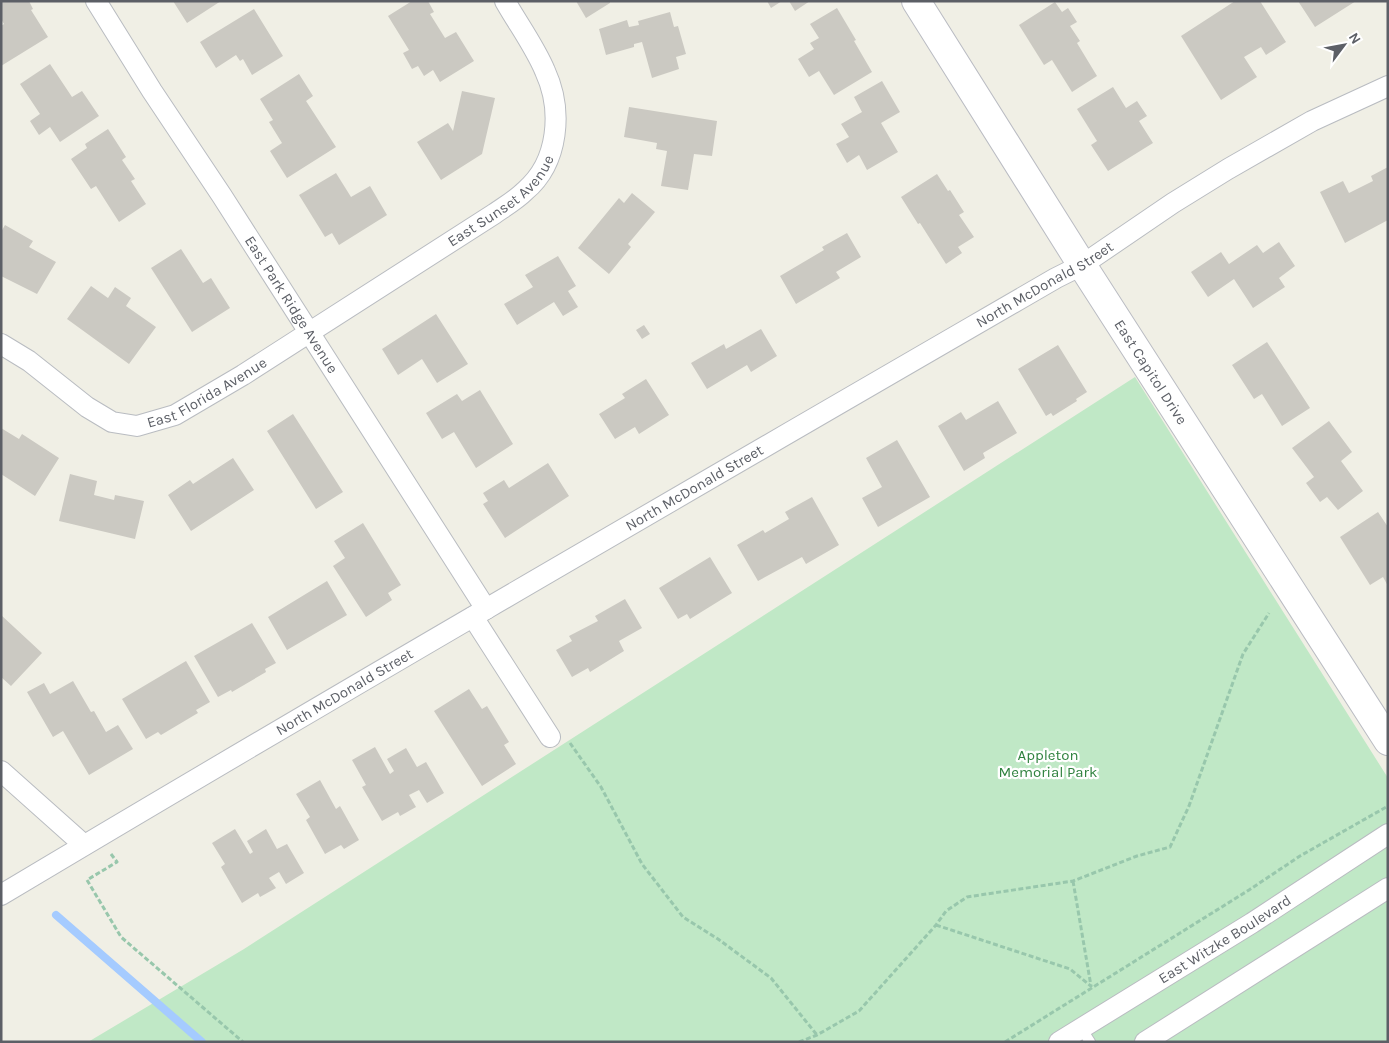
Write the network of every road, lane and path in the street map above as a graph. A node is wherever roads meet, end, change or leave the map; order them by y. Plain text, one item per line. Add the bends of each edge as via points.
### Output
1 (96, 1) edge
2 (505, 1) edge
3 (916, 1) edge
4 (1388, 86) edge
5 (1082, 265) junction
6 (308, 333) junction
7 (1, 344) edge
8 (480, 613) junction
9 (1268, 613) dead end
10 (547, 732) joint
11 (1388, 741) edge
12 (1, 771) edge
13 (1388, 806) edge
14 (1388, 834) edge
15 (84, 845) junction
16 (87, 880) dead end
17 (1073, 881) junction
18 (1388, 888) edge
19 (1, 895) edge
20 (936, 925) junction
21 (1092, 987) junction
22 (818, 1035) junction
23 (1086, 1035) edge
24 (244, 1042) edge
25 (798, 1042) edge
26 (1005, 1042) edge
27 (1059, 1042) edge
28 (1145, 1042) edge

1 - 6 street, East Park Ridge Avenue
2 - 6 street, East Sunset Avenue via 545,71 553,92 556,122 552,150 541,172 526,191 494,214
3 - 5 street, East Capitol Drive
4 - 5 street, North McDonald Street via 1312,120 1228,169
5 - 8 street, North McDonald Street
5 - 11 street, East Capitol Drive
6 - 7 street, East Florida Avenue via 175,415 137,426 112,422 87,407 29,361
6 - 8 street, East Park Ridge Avenue
8 - 10 street, East Park Ridge Avenue
8 - 15 street, North McDonald Street
9 - 17 path via 1243,654 1189,806 1170,847
10 - 22 path via 560,730 600,787 642,864 683,917 771,978
12 - 15 street
13 - 21 path via 1300,856
14 - 23 street, East Witzke Boulevard
15 - 19 street, North McDonald Street
16 - 24 path via 121,937
17 - 20 path via 967,897 946,910
17 - 21 path
18 - 28 street
20 - 21 path via 1070,969
20 - 22 path via 859,1011
21 - 26 path
22 - 25 path
23 - 27 street, East Witzke Boulevard

